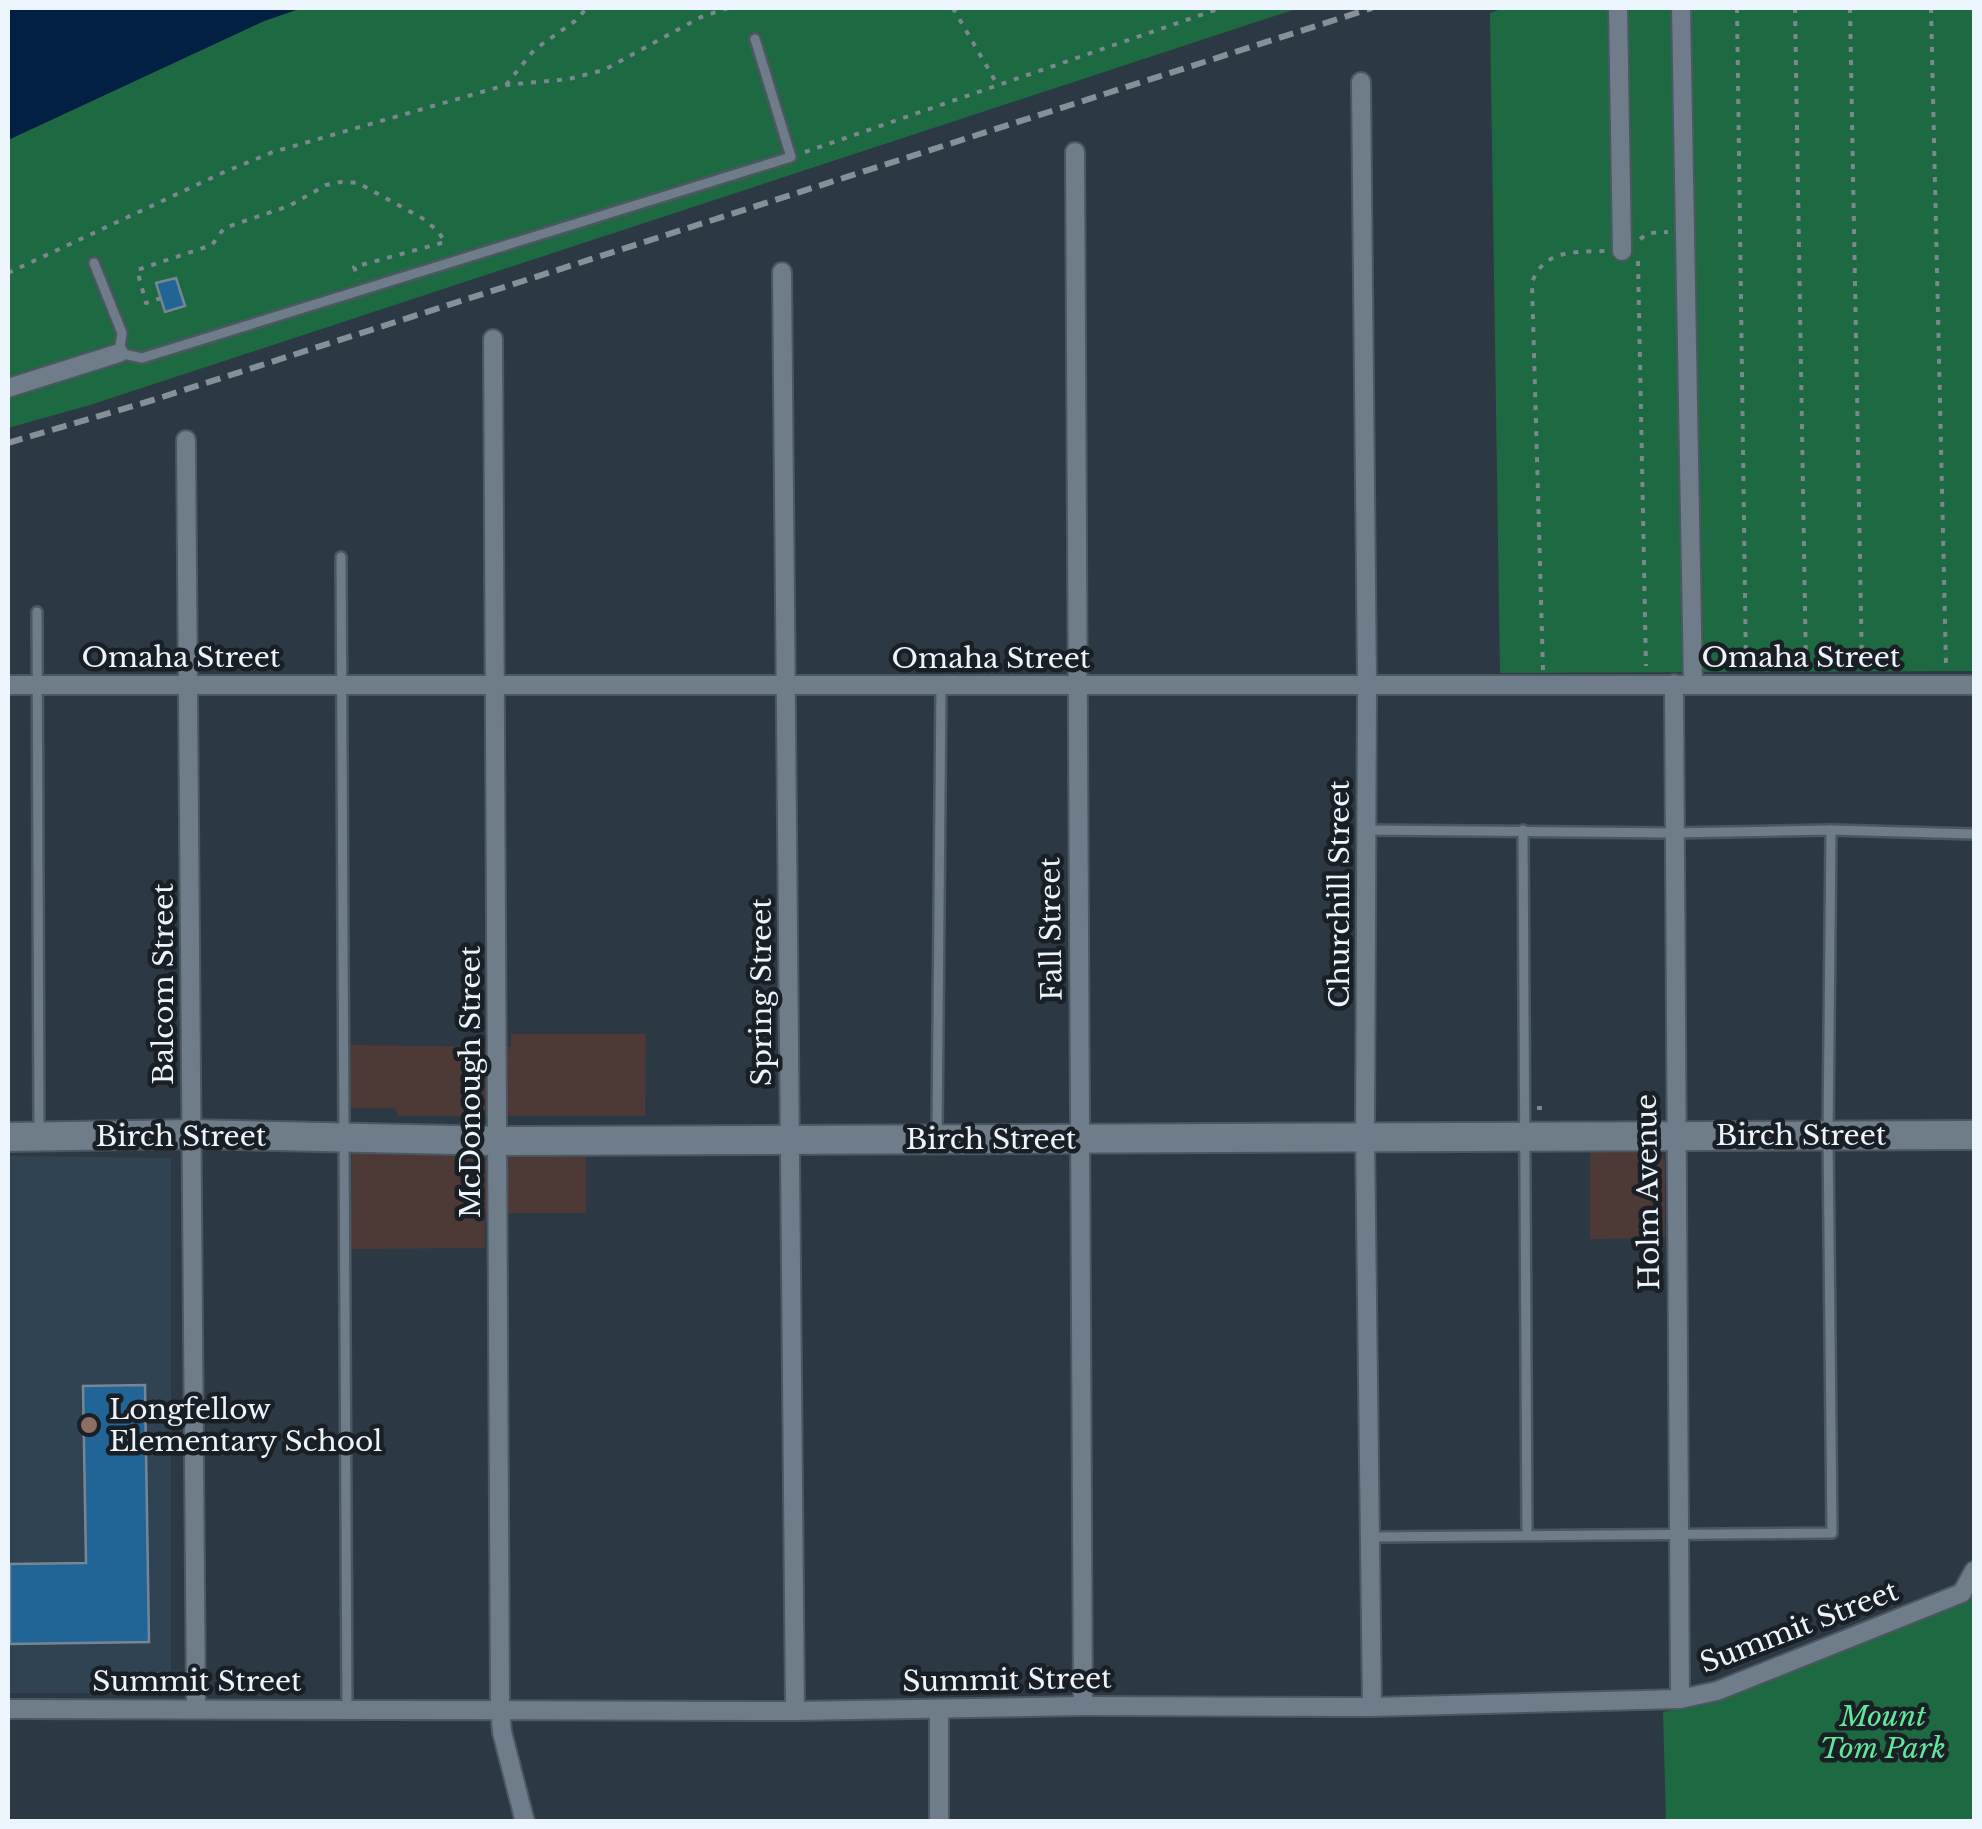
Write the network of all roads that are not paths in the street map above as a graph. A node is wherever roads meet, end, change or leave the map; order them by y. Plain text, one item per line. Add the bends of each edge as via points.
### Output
1 (1618, 8) edge
2 (1681, 8) edge
3 (755, 39) dead end
4 (1362, 82) dead end
5 (1075, 152) dead end
6 (1622, 251) road end
7 (94, 263) dead end
8 (782, 272) dead end
9 (493, 339) dead end
10 (119, 354) junction
11 (8, 388) edge
12 (186, 440) dead end
13 (341, 557) dead end
14 (36, 612) dead end
15 (188, 684) junction
16 (342, 684) junction
17 (1076, 684) junction
18 (1683, 684) junction
19 (8, 685) edge
20 (36, 685) junction
21 (1974, 685) edge
22 (494, 686) junction
23 (786, 686) junction
24 (941, 686) junction
25 (1368, 686) junction
26 (1367, 830) junction
27 (1523, 830) junction
28 (1830, 830) junction
29 (1674, 833) junction
30 (1974, 834) edge
31 (192, 1134) junction
32 (1675, 1135) junction
33 (1828, 1135) junction
34 (1974, 1135) edge
35 (8, 1136) edge
36 (39, 1136) junction
37 (1365, 1136) junction
38 (1524, 1136) junction
39 (345, 1138) junction
40 (790, 1139) junction
41 (937, 1139) junction
42 (1082, 1139) junction
43 (498, 1141) junction
44 (1680, 1534) junction
45 (1527, 1535) junction
46 (1370, 1537) junction
47 (1974, 1571) edge
48 (1680, 1699) junction
49 (1083, 1706) junction
50 (1372, 1707) junction
51 (196, 1708) junction
52 (8, 1709) edge
53 (347, 1709) junction
54 (500, 1710) junction
55 (938, 1710) junction
56 (795, 1711) junction
57 (526, 1822) edge
58 (939, 1822) edge

1 - 6 street
2 - 18 street, Holm Avenue
3 - 10 lane via 791,157 142,358
4 - 25 street, Churchill Street
5 - 17 street, Fall Street
7 - 10 lane via 122,333
8 - 23 street, Spring Street
9 - 22 street, McDonough Street
10 - 11 street
12 - 15 street, Balcom Street
13 - 16 lane
14 - 20 lane
15 - 16 street, Omaha Street
15 - 20 street, Omaha Street
15 - 31 street, Balcom Street
16 - 22 street, Omaha Street
16 - 39 lane
17 - 24 street, Omaha Street
17 - 25 street, Omaha Street
17 - 42 street, Fall Street
18 - 21 street, Omaha Street
18 - 25 street, Omaha Street
18 - 29 street, Holm Avenue
19 - 20 street, Omaha Street
20 - 36 lane
22 - 23 street, Omaha Street
22 - 43 street, McDonough Street
23 - 24 street, Omaha Street
23 - 40 street, Spring Street
24 - 41 lane
25 - 26 street, Churchill Street
26 - 27 lane
26 - 37 street, Churchill Street
27 - 29 lane
27 - 38 lane
28 - 29 lane
28 - 30 lane
28 - 33 lane
29 - 32 street, Holm Avenue
31 - 36 main road, Birch Street
31 - 39 main road, Birch Street
31 - 51 street, Balcom Street
32 - 33 main road, Birch Street
32 - 38 main road, Birch Street
32 - 44 street, Holm Avenue
33 - 34 main road, Birch Street
33 - 44 lane via 1832,1533
35 - 36 main road, Birch Street
37 - 38 main road, Birch Street
37 - 42 main road, Birch Street
37 - 46 street, Churchill Street
38 - 45 lane
39 - 43 main road, Birch Street
39 - 53 lane
40 - 41 main road, Birch Street
40 - 43 main road, Birch Street
40 - 56 street, Spring Street
41 - 42 main road, Birch Street
42 - 49 street, Fall Street
43 - 54 street, McDonough Street
44 - 45 lane
44 - 48 street, Holm Avenue
45 - 46 lane
46 - 50 street, Churchill Street
47 - 48 street, Summit Street via 1962,1593 1718,1691
48 - 50 street, Summit Street
49 - 50 street, Summit Street
49 - 55 street, Summit Street
51 - 52 street, Summit Street
51 - 53 street, Summit Street
53 - 54 street, Summit Street
54 - 56 street, Summit Street
54 - 57 street, McDonough Street
55 - 56 street, Summit Street
55 - 58 street

